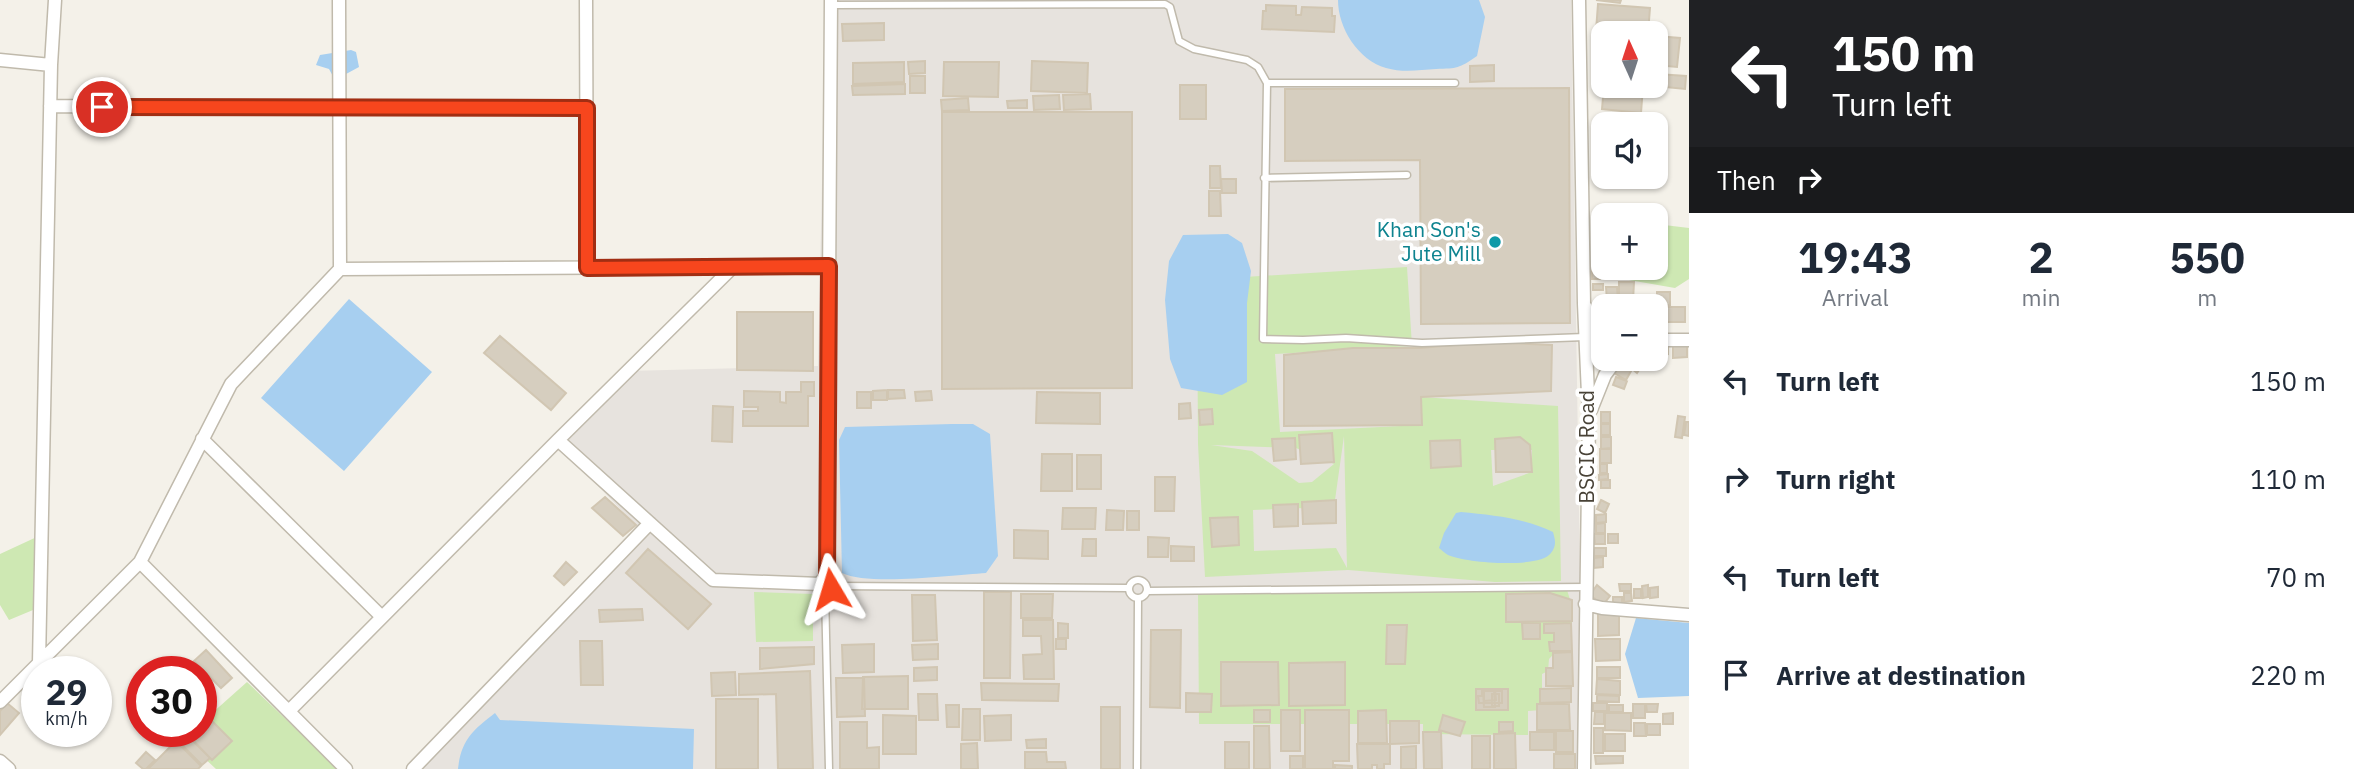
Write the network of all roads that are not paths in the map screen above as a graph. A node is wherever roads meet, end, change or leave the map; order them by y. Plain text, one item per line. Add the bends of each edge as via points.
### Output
1 (55, 0) edge
2 (339, 0) edge
3 (586, 0) edge
4 (1579, 0) edge
5 (831, 2) edge
6 (0, 60) edge
7 (51, 65) junction
8 (1267, 83) junction
9 (1455, 83) dead end
10 (50, 106) junction
11 (337, 107) junction
12 (587, 108) junction
13 (1407, 174) dead end
14 (1264, 178) junction
15 (734, 266) junction
16 (829, 266) junction
17 (587, 268) junction
18 (340, 270) junction
19 (1584, 304) junction
20 (1591, 317) edge
21 (1585, 337) junction
22 (1668, 340) edge
23 (1689, 340) edge
24 (1608, 371) edge
25 (1589, 416) junction
26 (202, 439) junction
27 (558, 440) junction
28 (650, 523) junction
29 (140, 562) junction
30 (826, 585) junction
31 (1586, 587) junction
32 (1128, 588) junction
33 (1147, 591) junction
34 (1138, 599) junction
35 (1585, 604) junction
36 (1689, 615) edge
37 (382, 617) junction
38 (40, 656) edge
39 (47, 656) edge
40 (21, 682) edge
41 (0, 702) edge
42 (289, 711) junction
43 (0, 761) edge
44 (9, 769) edge
45 (346, 769) edge
46 (413, 769) edge
47 (829, 769) edge
48 (1137, 769) edge
49 (1584, 769) edge

1 - 7 street
2 - 11 street
3 - 12 street
4 - 19 street, BSCIC Road
5 - 8 lane via 1164,4 1170,7 1179,41 1194,49 1247,60
5 - 16 street
6 - 7 street
7 - 10 street
8 - 9 lane
8 - 14 lane
10 - 11 street
10 - 38 street
11 - 12 street
11 - 18 street
12 - 17 street
13 - 14 lane
14 - 21 lane via 1263,339 1422,342
15 - 16 street
15 - 17 street
15 - 27 street
16 - 30 street
17 - 18 street
18 - 26 street via 230,384
19 - 20 street
19 - 21 street, BSCIC Road
21 - 25 street, BSCIC Road
22 - 23 street
24 - 25 street
25 - 31 street, BSCIC Road
26 - 29 street
26 - 37 street
27 - 28 street
27 - 37 street
28 - 30 street via 713,580
28 - 46 street
29 - 39 street
29 - 42 street
30 - 32 lane
30 - 47 lane
31 - 33 lane
31 - 35 street, BSCIC Road
32 - 33 lane via 1138,580 1145,583
32 - 34 lane via 1130,596
33 - 34 lane
34 - 48 lane
35 - 36 street
35 - 49 street, BSCIC Road
37 - 42 street
40 - 41 street
42 - 45 street
43 - 44 street

